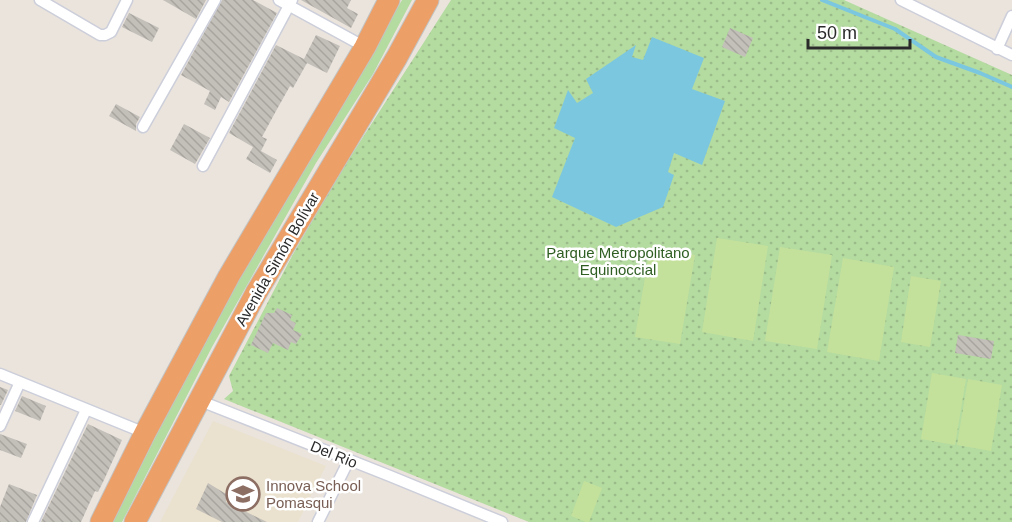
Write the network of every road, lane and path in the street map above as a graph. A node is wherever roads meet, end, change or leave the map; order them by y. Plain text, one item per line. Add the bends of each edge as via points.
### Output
1 (40, 0) edge
2 (128, 0) edge
3 (215, 0) edge
4 (389, 0) edge
5 (428, 0) edge
6 (901, 0) edge
7 (287, 2) edge
8 (1012, 16) edge
9 (365, 47) junction
10 (997, 48) junction
11 (1012, 55) edge
12 (143, 127) dead end
13 (203, 166) dead end
14 (0, 374) edge
15 (20, 382) junction
16 (198, 400) junction
17 (86, 410) junction
18 (0, 426) edge
19 (145, 433) junction
20 (349, 460) junction
21 (33, 522) edge
22 (101, 522) edge
23 (135, 522) edge
24 (318, 522) edge
25 (502, 522) edge

1 - 2 street via 105,35 111,32
3 - 12 street
4 - 9 highway
5 - 16 highway, Avenida Simón Bolívar via 256,293
6 - 10 street
7 - 9 street
7 - 13 street
8 - 10 street
9 - 19 highway via 229,276
10 - 11 street
14 - 15 street
15 - 17 street
15 - 18 street
16 - 20 street, Del Rio
16 - 23 highway, Avenida Simón Bolívar
17 - 19 street
17 - 21 street
19 - 22 highway
20 - 24 street
20 - 25 street, Del Rio

